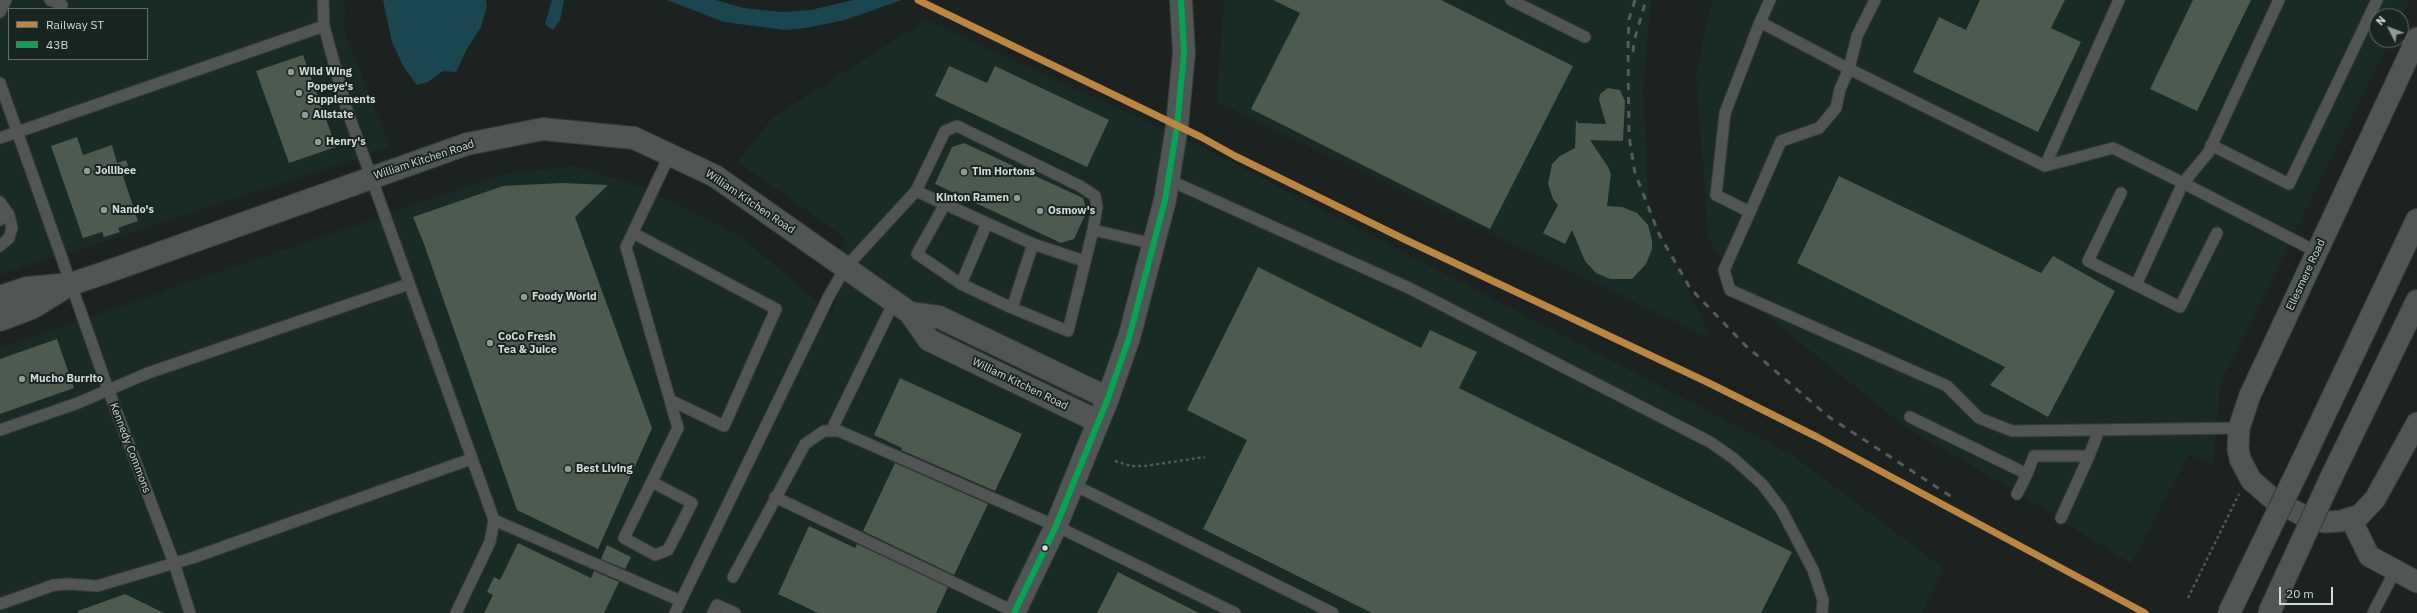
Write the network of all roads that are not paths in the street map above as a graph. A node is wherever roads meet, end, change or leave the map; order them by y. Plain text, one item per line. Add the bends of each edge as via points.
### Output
1 (6, 0) edge
2 (50, 0) edge
3 (323, 0) edge
4 (1181, 0) edge
5 (1511, 0) edge
6 (1770, 0) edge
7 (1875, 0) edge
8 (2119, 0) edge
9 (2279, 0) edge
10 (2377, 0) edge
11 (62, 6) dead end
12 (0, 12) edge
13 (1760, 22) junction
14 (324, 26) junction
15 (1585, 37) dead end
16 (2417, 38) edge
17 (1849, 69) junction
18 (0, 83) edge
19 (19, 132) junction
20 (0, 138) edge
21 (2211, 145) junction
22 (670, 154) junction
23 (2045, 166) junction
24 (371, 178) junction
25 (1169, 180) junction
26 (2183, 183) junction
27 (916, 191) junction
28 (2121, 193) dead end
29 (1, 204) edge
30 (945, 204) junction
31 (1750, 212) junction
32 (0, 220) edge
33 (2417, 220) edge
34 (987, 224) junction
35 (1093, 230) junction
36 (2217, 232) dead end
37 (633, 233) junction
38 (1033, 244) junction
39 (1154, 244) junction
40 (0, 246) edge
41 (2317, 252) junction
42 (1084, 261) junction
43 (845, 268) junction
44 (71, 284) junction
45 (409, 284) junction
46 (961, 284) junction
47 (2136, 284) junction
48 (0, 298) edge
49 (2417, 301) edge
50 (902, 308) junction
51 (1012, 308) junction
52 (0, 320) edge
53 (108, 389) junction
54 (1108, 398) junction
55 (670, 400) junction
56 (1910, 417) dead end
57 (1097, 421) junction
58 (2417, 423) edge
59 (2239, 428) junction
60 (0, 430) edge
61 (2100, 430) junction
62 (831, 431) junction
63 (2089, 456) junction
64 (471, 458) junction
65 (2027, 474) junction
66 (652, 482) junction
67 (1072, 484) junction
68 (2017, 494) dead end
69 (775, 497) junction
70 (2061, 518) dead end
71 (2351, 519) junction
72 (494, 520) junction
73 (1056, 526) junction
74 (174, 563) junction
75 (2396, 569) junction
76 (733, 577) dead end
77 (2417, 582) edge
78 (681, 601) junction
79 (0, 604) edge
80 (190, 613) edge
81 (456, 613) edge
82 (675, 613) edge
83 (713, 613) edge
84 (735, 613) edge
85 (1014, 613) edge
86 (1235, 613) edge
87 (1333, 613) edge
88 (1822, 613) edge
89 (2229, 613) edge
90 (2269, 613) edge
91 (2373, 613) edge

1 - 12 lane
2 - 11 lane
3 - 14 lane
4 - 25 street via 1184,53
5 - 15 lane
6 - 13 lane
7 - 17 lane via 1857,36
8 - 23 lane
9 - 21 lane
10 - 21 lane via 2289,184
13 - 17 lane
13 - 31 lane via 1724,113 1716,195
14 - 19 lane
14 - 24 lane via 346,107
16 - 41 street, Ellesmere Road
17 - 23 lane
17 - 31 lane via 1840,89 1836,108 1819,128 1781,141
18 - 19 lane, Kennedy Commons
19 - 20 lane
19 - 44 lane, Kennedy Commons
21 - 26 lane via 2208,153
22 - 24 street, William Kitchen Road via 634,138 543,129 467,144
22 - 37 lane
22 - 43 street, William Kitchen Road via 715,176
23 - 26 lane via 2113,148
24 - 44 street, William Kitchen Road
24 - 45 lane
25 - 39 street
25 - 88 lane via 1409,288 1710,442 1756,479 1781,509 1813,570 1823,600
26 - 41 lane
26 - 47 lane
27 - 30 lane
27 - 35 lane via 945,130 957,126 1080,186 1095,196 1097,207
27 - 43 lane
28 - 47 lane via 2088,261
29 - 32 lane
29 - 40 lane via 9,215 12,228 9,238
30 - 34 lane
30 - 46 lane via 917,254
31 - 61 lane via 1724,270 1730,290 1947,386 1979,418 2012,431
33 - 89 street, bridge
34 - 38 lane
34 - 46 lane
35 - 39 lane
35 - 42 lane
36 - 47 lane via 2180,307
37 - 55 lane via 626,247
37 - 55 lane via 776,309 724,426
38 - 42 lane
38 - 51 lane
39 - 54 street
41 - 59 street, Ellesmere Road via 2250,395
42 - 51 lane via 1068,331
43 - 50 street, William Kitchen Road
43 - 78 lane via 825,303
44 - 48 street, William Kitchen Road via 26,288
44 - 52 street, William Kitchen Road via 32,308
44 - 53 lane, Kennedy Commons
45 - 53 lane
45 - 64 lane
46 - 51 lane
49 - 90 street, bridge
50 - 54 street, William Kitchen Road via 939,317
50 - 57 street, William Kitchen Road via 928,340
50 - 62 lane
53 - 60 lane via 78,403
53 - 74 lane, Kennedy Commons
54 - 57 street
55 - 66 lane via 678,428
56 - 65 lane
57 - 67 street
58 - 71 street, Ellesmere Road via 2375,499 2360,515
59 - 61 lane
59 - 71 street, Ellesmere Road via 2238,450 2244,468 2251,480 2274,500 2306,517 2324,522
61 - 63 lane
62 - 69 lane via 824,431 805,444
62 - 73 lane via 839,431
63 - 65 lane via 2034,456
63 - 70 lane
64 - 72 lane
64 - 74 lane
65 - 68 lane
66 - 66 lane via 624,538 655,555 668,550 692,503
67 - 73 street
67 - 87 lane
69 - 76 lane
69 - 85 lane
71 - 75 street via 2369,556
72 - 78 lane
72 - 81 lane via 490,542
73 - 85 street
73 - 86 lane
74 - 79 lane via 97,586 54,585
74 - 80 lane, Kennedy Commons
75 - 77 street
75 - 91 lane
78 - 82 lane
83 - 84 lane via 717,604

